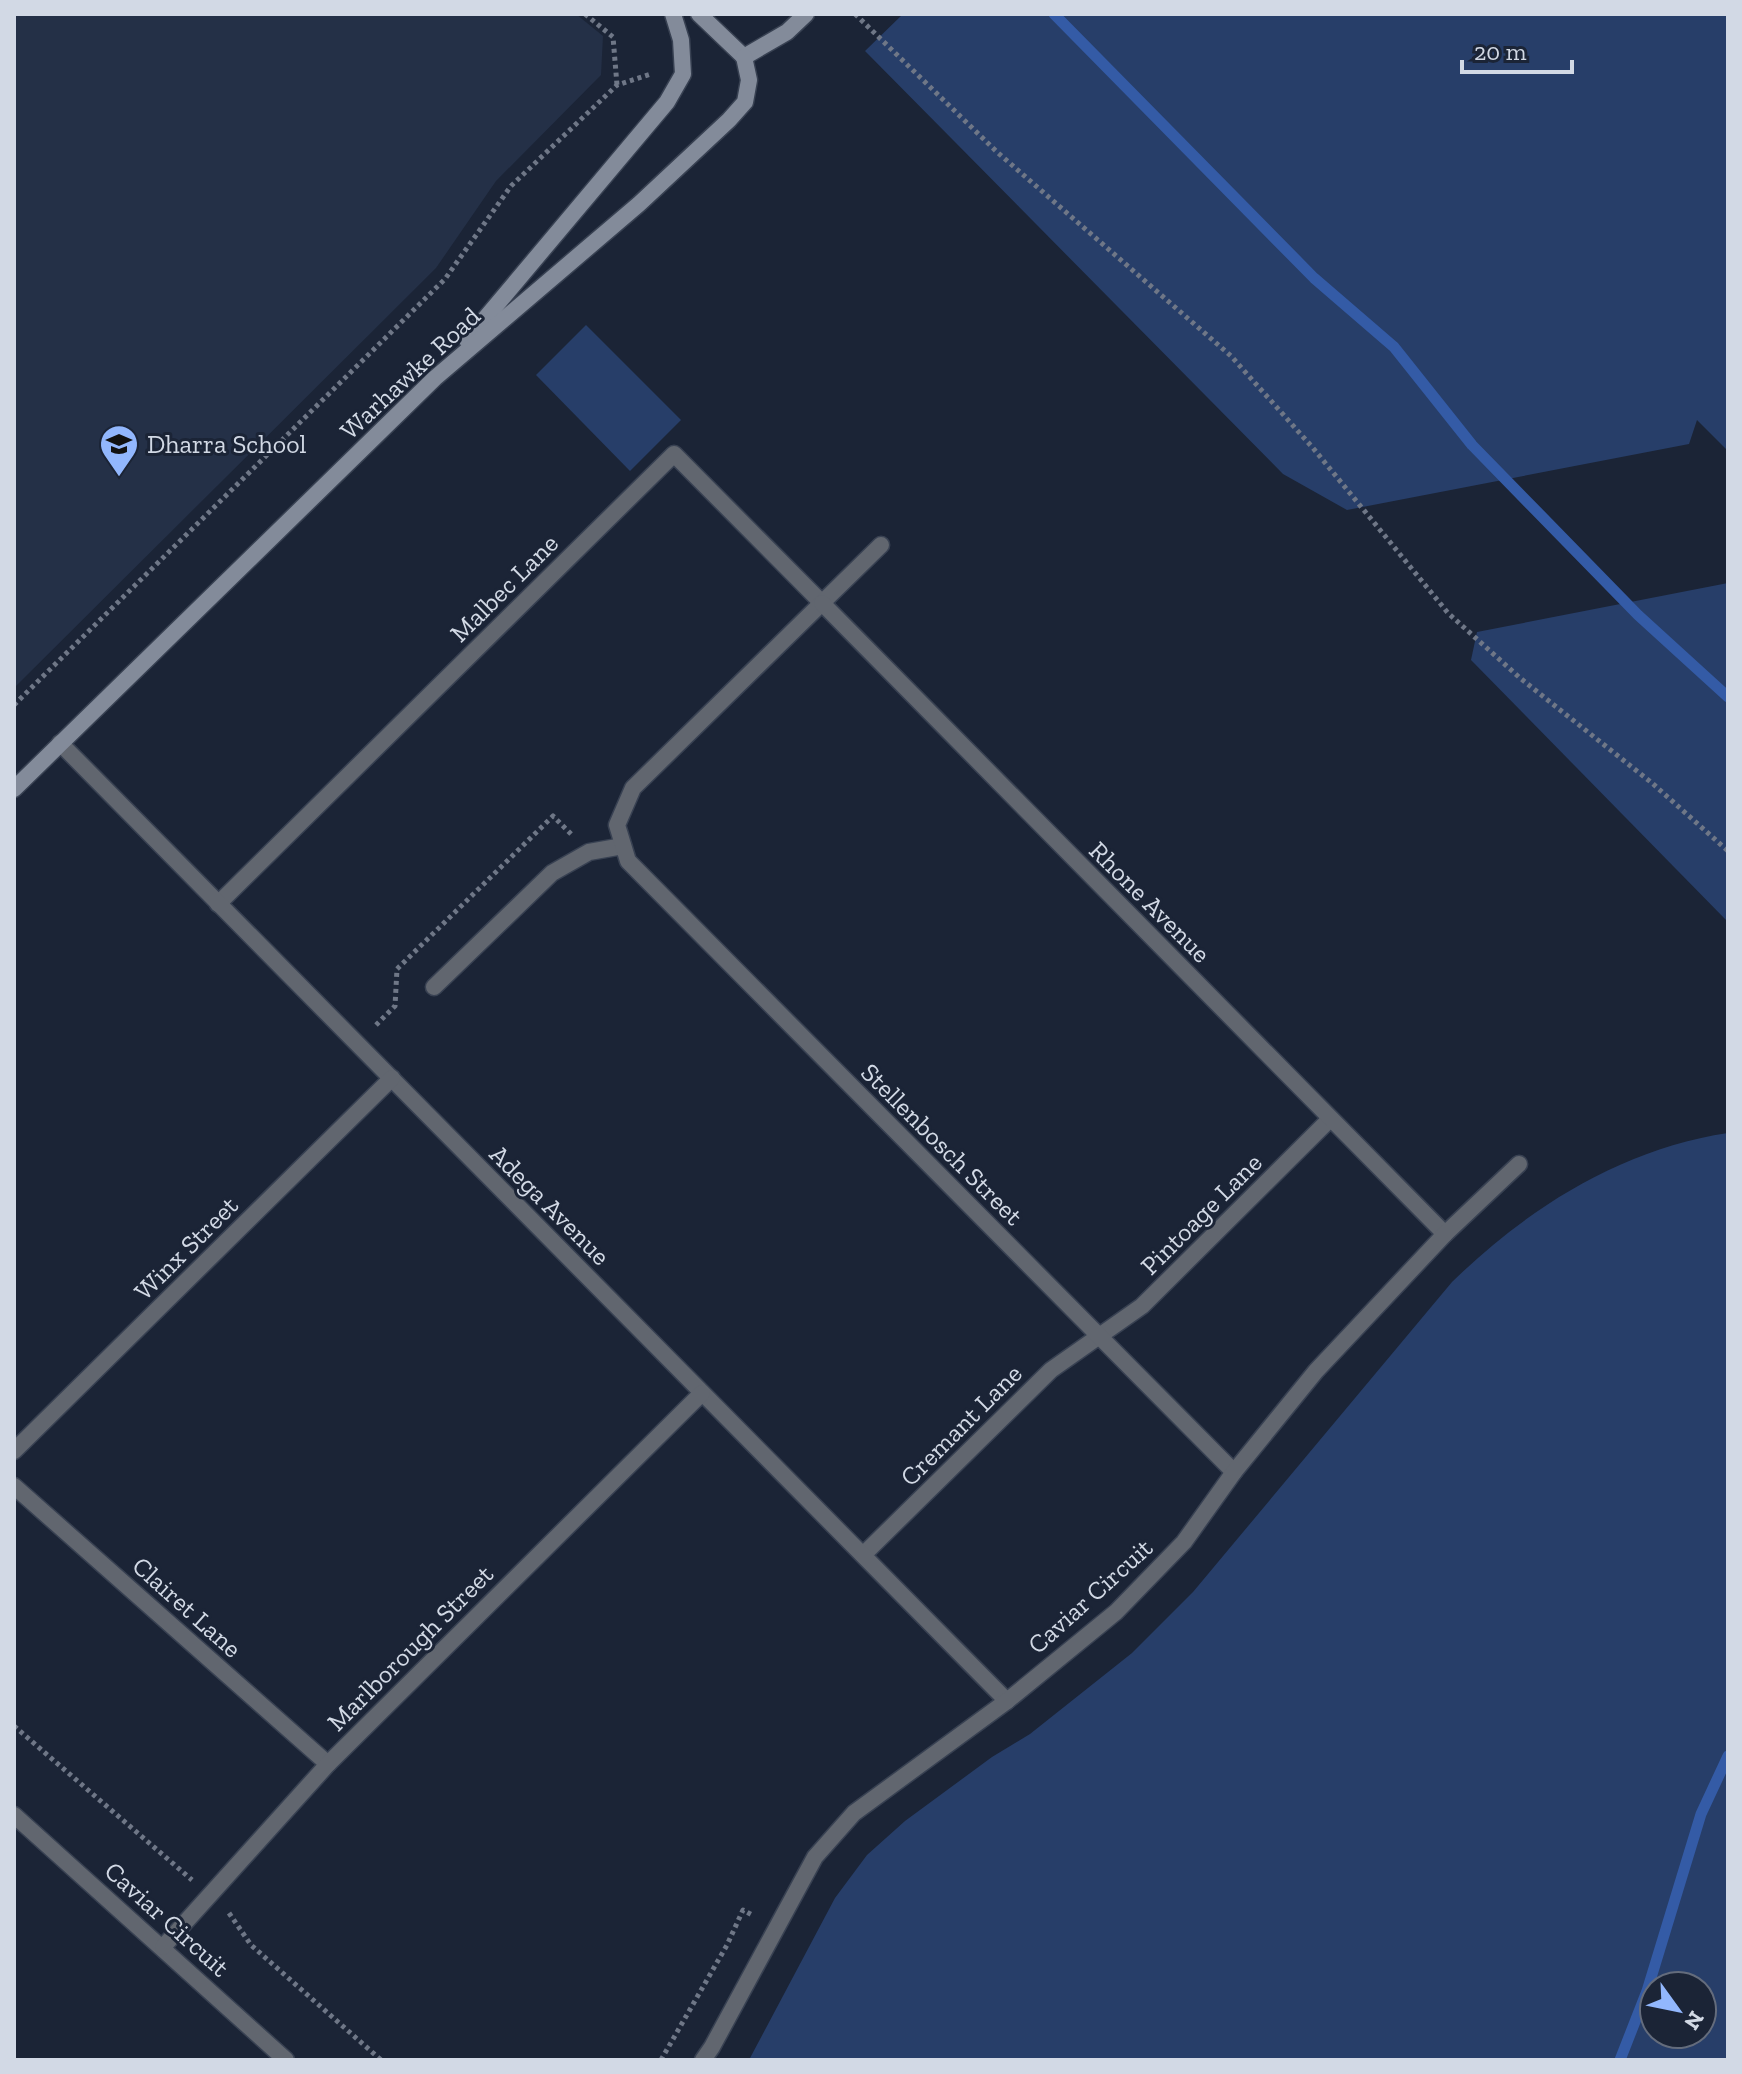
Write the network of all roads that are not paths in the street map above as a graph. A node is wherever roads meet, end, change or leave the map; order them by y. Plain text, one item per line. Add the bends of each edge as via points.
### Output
1 (673, 14) edge
2 (699, 14) edge
3 (806, 14) edge
4 (744, 57) junction
5 (435, 378) junction
6 (881, 545) dead end
7 (822, 603) junction
8 (60, 743) junction
9 (14, 789) edge
10 (623, 846) junction
11 (218, 904) junction
12 (434, 987) dead end
13 (392, 1078) junction
14 (1330, 1119) junction
15 (1519, 1164) dead end
16 (1445, 1234) junction
17 (1099, 1336) junction
18 (702, 1393) junction
19 (14, 1451) edge
20 (1234, 1472) junction
21 (14, 1486) edge
22 (863, 1555) junction
23 (1007, 1701) junction
24 (328, 1764) junction
25 (14, 1815) edge
26 (163, 1947) junction
27 (286, 2060) edge
28 (703, 2060) edge

1 - 5 street via 683,74 667,102
2 - 4 street
3 - 4 street
4 - 5 street, Warhawke Road via 749,80 745,102 729,120
5 - 8 street, Warhawke Road
6 - 7 street
7 - 10 street via 633,788 617,825
7 - 11 street, Malbec Lane via 674,454
7 - 14 street, Rhone Avenue
8 - 9 street, Warhawke Road
8 - 11 street, Adega Avenue
10 - 12 street via 589,852 552,873
10 - 17 street, Stellenbosch Street via 628,861
11 - 13 street, Adega Avenue
13 - 18 street, Adega Avenue
13 - 19 street, Winx Street
14 - 16 street, Rhone Avenue
14 - 17 street, Pintoage Lane via 1142,1306
15 - 16 street, Caviar Circuit
16 - 20 street, Caviar Circuit via 1316,1371
17 - 20 street, Stellenbosch Street
17 - 22 street, Cremant Lane via 1051,1370
18 - 22 street, Adega Avenue
18 - 24 street, Marlborough Street
20 - 23 street, Caviar Circuit via 1184,1542 1116,1612
21 - 24 street, Clairet Lane
22 - 23 street, Adega Avenue
23 - 28 street, Caviar Circuit via 854,1813 815,1857
24 - 26 street, Marlborough Street
25 - 26 street, Caviar Circuit
26 - 27 street, Caviar Circuit

